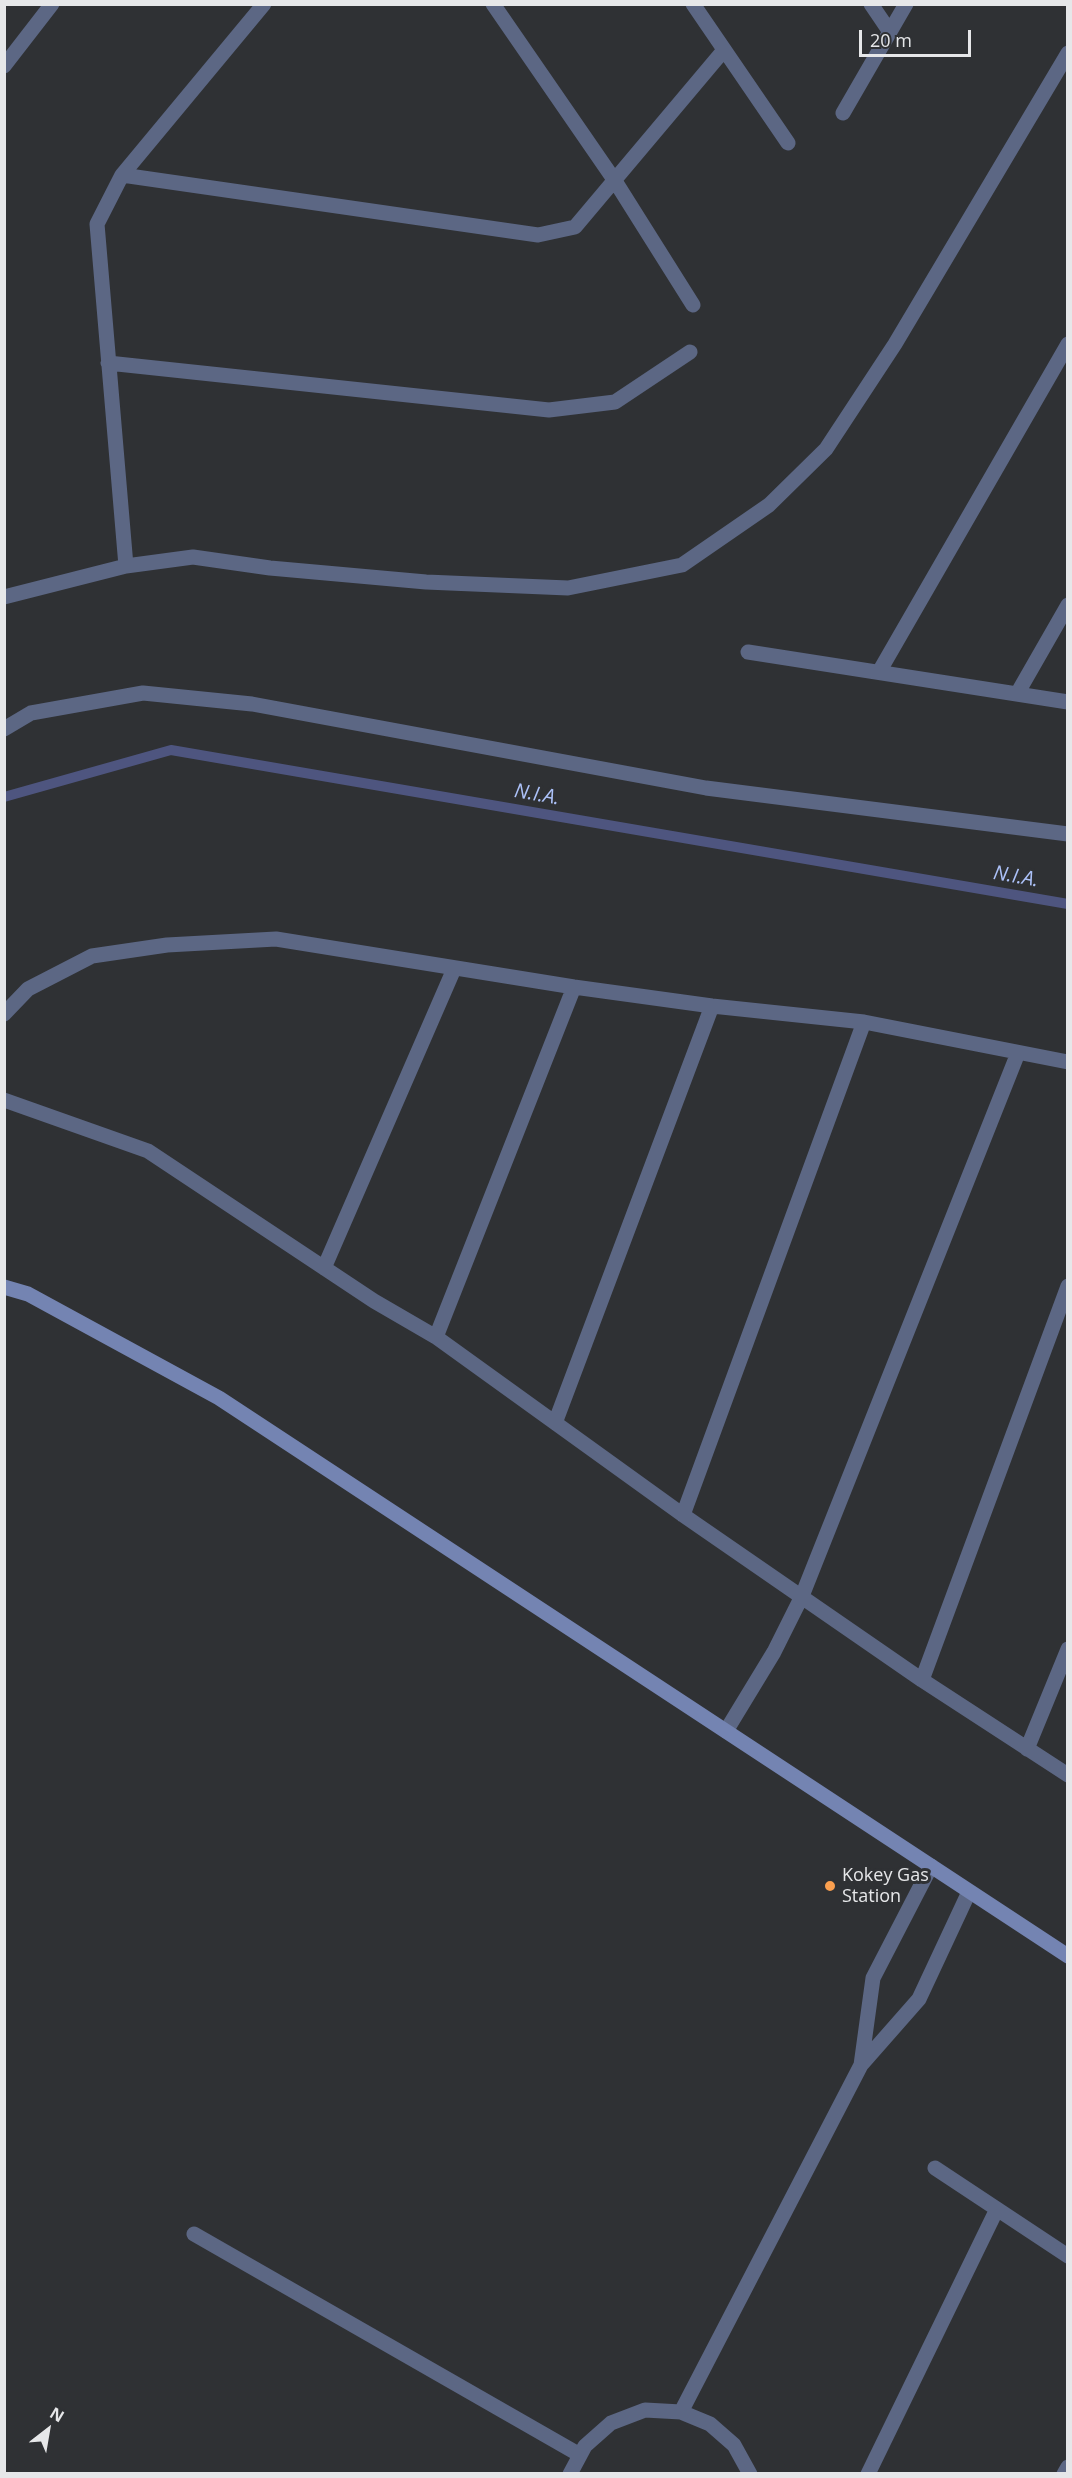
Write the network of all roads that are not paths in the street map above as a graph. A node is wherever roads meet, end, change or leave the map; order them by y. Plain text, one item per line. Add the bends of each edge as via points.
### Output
1 (52, 4) edge
2 (264, 4) edge
3 (492, 4) edge
4 (693, 4) edge
5 (871, 4) edge
6 (906, 4) edge
7 (890, 32) junction
8 (724, 50) junction
9 (1068, 53) edge
10 (4, 66) edge
11 (843, 113) dead end
12 (788, 143) dead end
13 (122, 175) junction
14 (615, 181) junction
15 (693, 305) dead end
16 (1068, 344) edge
17 (690, 352) dead end
18 (108, 363) junction
19 (126, 566) junction
20 (4, 597) edge
21 (1068, 605) edge
22 (748, 651) dead end
23 (879, 672) junction
24 (1017, 694) junction
25 (1068, 702) edge
26 (4, 729) edge
27 (1068, 834) edge
28 (454, 969) junction
29 (574, 987) junction
30 (712, 1006) junction
31 (4, 1014) edge
32 (864, 1023) junction
33 (1018, 1053) junction
34 (1068, 1062) edge
35 (4, 1100) edge
36 (324, 1268) junction
37 (1068, 1286) edge
38 (4, 1287) edge
39 (436, 1337) junction
40 (555, 1423) junction
41 (683, 1515) junction
42 (802, 1596) junction
43 (1068, 1649) edge
44 (922, 1680) junction
45 (726, 1731) junction
46 (1027, 1749) junction
47 (1068, 1775) edge
48 (931, 1866) junction
49 (969, 1892) junction
50 (1068, 1956) edge
51 (861, 2065) junction
52 (935, 2168) dead end
53 (997, 2209) junction
54 (194, 2234) dead end
55 (1068, 2256) edge
56 (681, 2412) junction
57 (580, 2455) junction
58 (1068, 2467) edge
59 (570, 2474) edge
60 (750, 2474) edge
61 (868, 2474) edge
62 (1064, 2474) edge

1 - 10 street
2 - 13 street
3 - 14 street
4 - 8 street
5 - 7 street
6 - 7 street
7 - 11 street
8 - 12 street
8 - 14 street
9 - 19 street via 896,344 826,448 769,505 682,565 568,588 426,582 193,558
13 - 14 street via 538,235 575,227
13 - 18 street via 97,224
14 - 15 street
16 - 23 street
17 - 18 street via 615,402 549,410
18 - 19 street
19 - 20 street
21 - 24 street
22 - 23 street
23 - 24 street
24 - 25 street
26 - 27 street via 31,712 143,693 252,704 706,788
28 - 29 street
28 - 31 street via 276,939 167,945 92,956 27,988
28 - 36 street
29 - 30 street
29 - 39 street
30 - 32 street
30 - 40 street
32 - 33 street
32 - 41 street
33 - 34 street
33 - 42 street
35 - 36 street via 148,1151
36 - 39 street
37 - 44 street
38 - 45 street via 28,1294 219,1398
39 - 40 street
40 - 41 street
41 - 42 street
42 - 44 street
42 - 45 street via 774,1652
43 - 46 street
44 - 46 street
45 - 48 street
46 - 47 street
48 - 49 street
48 - 51 street via 873,1978
49 - 50 street
49 - 51 street via 919,2000
51 - 56 street
52 - 53 street
53 - 55 street
53 - 61 street
54 - 57 street
56 - 57 street via 645,2410 611,2423
56 - 60 street via 710,2424 734,2445
57 - 59 street
58 - 62 street

